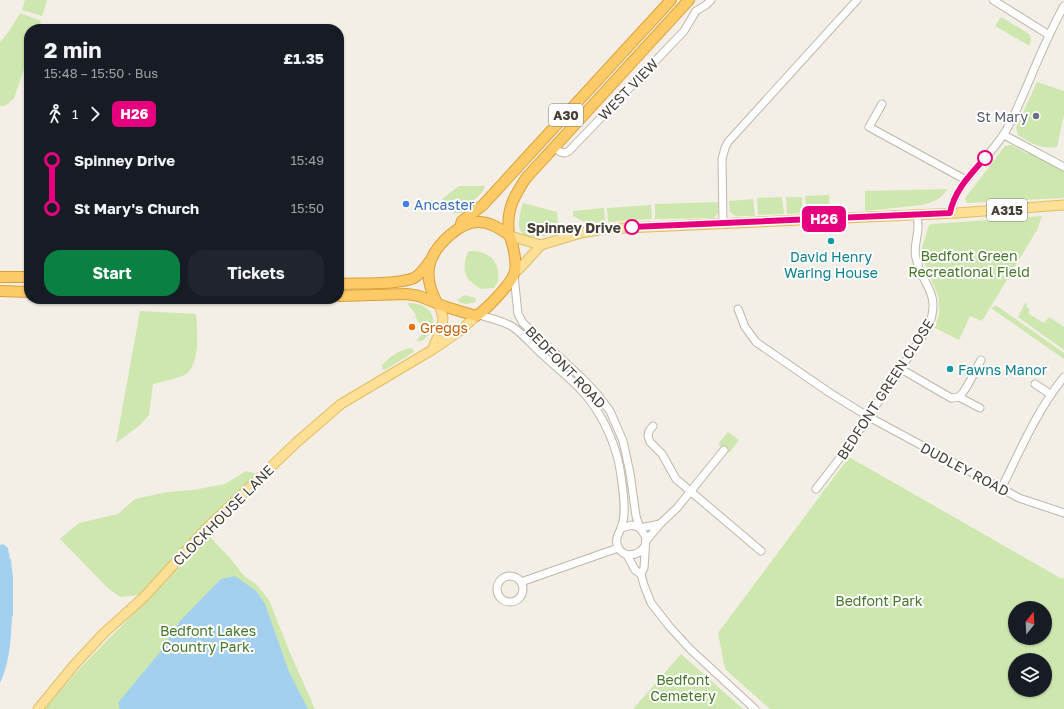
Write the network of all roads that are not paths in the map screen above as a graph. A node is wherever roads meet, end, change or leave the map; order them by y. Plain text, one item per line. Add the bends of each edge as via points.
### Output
1 (671, 0) edge
2 (711, 0) edge
3 (857, 0) edge
4 (993, 0) edge
5 (688, 1) edge
6 (1063, 9) edge
7 (696, 11) junction
8 (1049, 35) junction
9 (882, 104) dead end
10 (1004, 134) junction
11 (554, 147) junction
12 (1064, 167) edge
13 (966, 180) junction
14 (1064, 205) edge
15 (950, 213) junction
16 (918, 214) junction
17 (723, 224) junction
18 (459, 228) junction
19 (510, 236) junction
20 (541, 245) junction
21 (429, 262) junction
22 (515, 273) junction
23 (0, 277) edge
24 (24, 277) edge
25 (344, 284) edge
26 (0, 291) edge
27 (24, 292) edge
28 (344, 296) edge
29 (438, 304) junction
30 (738, 309) dead end
31 (478, 315) junction
32 (432, 350) junction
33 (981, 360) dead end
34 (901, 369) junction
35 (1064, 377) edge
36 (1035, 384) dead end
37 (1050, 394) junction
38 (959, 397) junction
39 (980, 408) dead end
40 (869, 417) junction
41 (653, 426) dead end
42 (724, 450) dead end
43 (816, 489) dead end
44 (1001, 489) junction
45 (690, 491) junction
46 (1064, 513) edge
47 (660, 524) junction
48 (621, 528) junction
49 (640, 528) junction
50 (646, 544) junction
51 (618, 548) junction
52 (761, 551) dead end
53 (627, 555) junction
54 (641, 574) junction
55 (521, 582) dead end
56 (38, 709) edge
57 (755, 709) edge

1 - 18 highway, A30 via 483,206 462,221
2 - 7 street, WEST VIEW
3 - 17 street via 728,142 722,159
4 - 8 street
5 - 7 street
5 - 11 highway, A30
6 - 8 street
7 - 11 street, WEST VIEW via 684,30 569,151 560,152
8 - 10 street
9 - 13 street via 869,126
10 - 12 street
10 - 13 street
11 - 19 highway, A30 via 526,178 510,206
13 - 15 street via 953,201
14 - 15 main road, A315
15 - 16 main road, A315
16 - 17 main road, A315
16 - 34 street, BEDFONT GREEN CLOSE via 915,256 930,290 934,303 933,313 929,326
17 - 20 main road, A315 via 604,229
18 - 19 highway via 479,222 492,225
18 - 21 highway via 438,247
19 - 20 main road
19 - 22 highway via 515,257
20 - 22 main road
21 - 25 highway via 422,272 403,282
21 - 29 highway via 429,282
22 - 31 highway via 500,294
22 - 49 street, BEDFONT ROAD via 518,314 523,323 582,378 610,411 623,441
23 - 24 highway
26 - 27 highway
28 - 29 highway via 407,294
29 - 31 highway
29 - 32 main road via 443,318 442,327
30 - 40 street, DUDLEY ROAD via 745,327 756,342
31 - 32 main road, CLOCKHOUSE LANE
31 - 48 street, BEDFONT ROAD via 512,327 579,388 594,406 612,440 621,475 624,508
32 - 56 main road, CLOCKHOUSE LANE via 341,404 298,442 207,528 144,597 75,664
33 - 38 street
34 - 38 street via 951,398
34 - 40 street, BEDFONT GREEN CLOSE
35 - 37 street
36 - 37 street
37 - 44 street
38 - 39 street
40 - 43 street, BEDFONT GREEN CLOSE
40 - 44 street, DUDLEY ROAD
41 - 45 street via 648,436 650,442 662,454 676,479
42 - 45 street
44 - 46 street, DUDLEY ROAD via 1019,498
45 - 47 street
45 - 52 street
47 - 49 street
47 - 50 street
48 - 49 street via 632,525
48 - 51 street, BEDFONT ROAD via 616,538
49 - 50 street, BEDFONT ROAD via 645,534
50 - 53 street via 639,553
50 - 54 street, BEDFONT ROAD
51 - 53 street, BEDFONT ROAD
51 - 55 street
53 - 54 street, BEDFONT ROAD via 635,570
54 - 57 street, BEDFONT ROAD via 651,603 662,617 690,649

